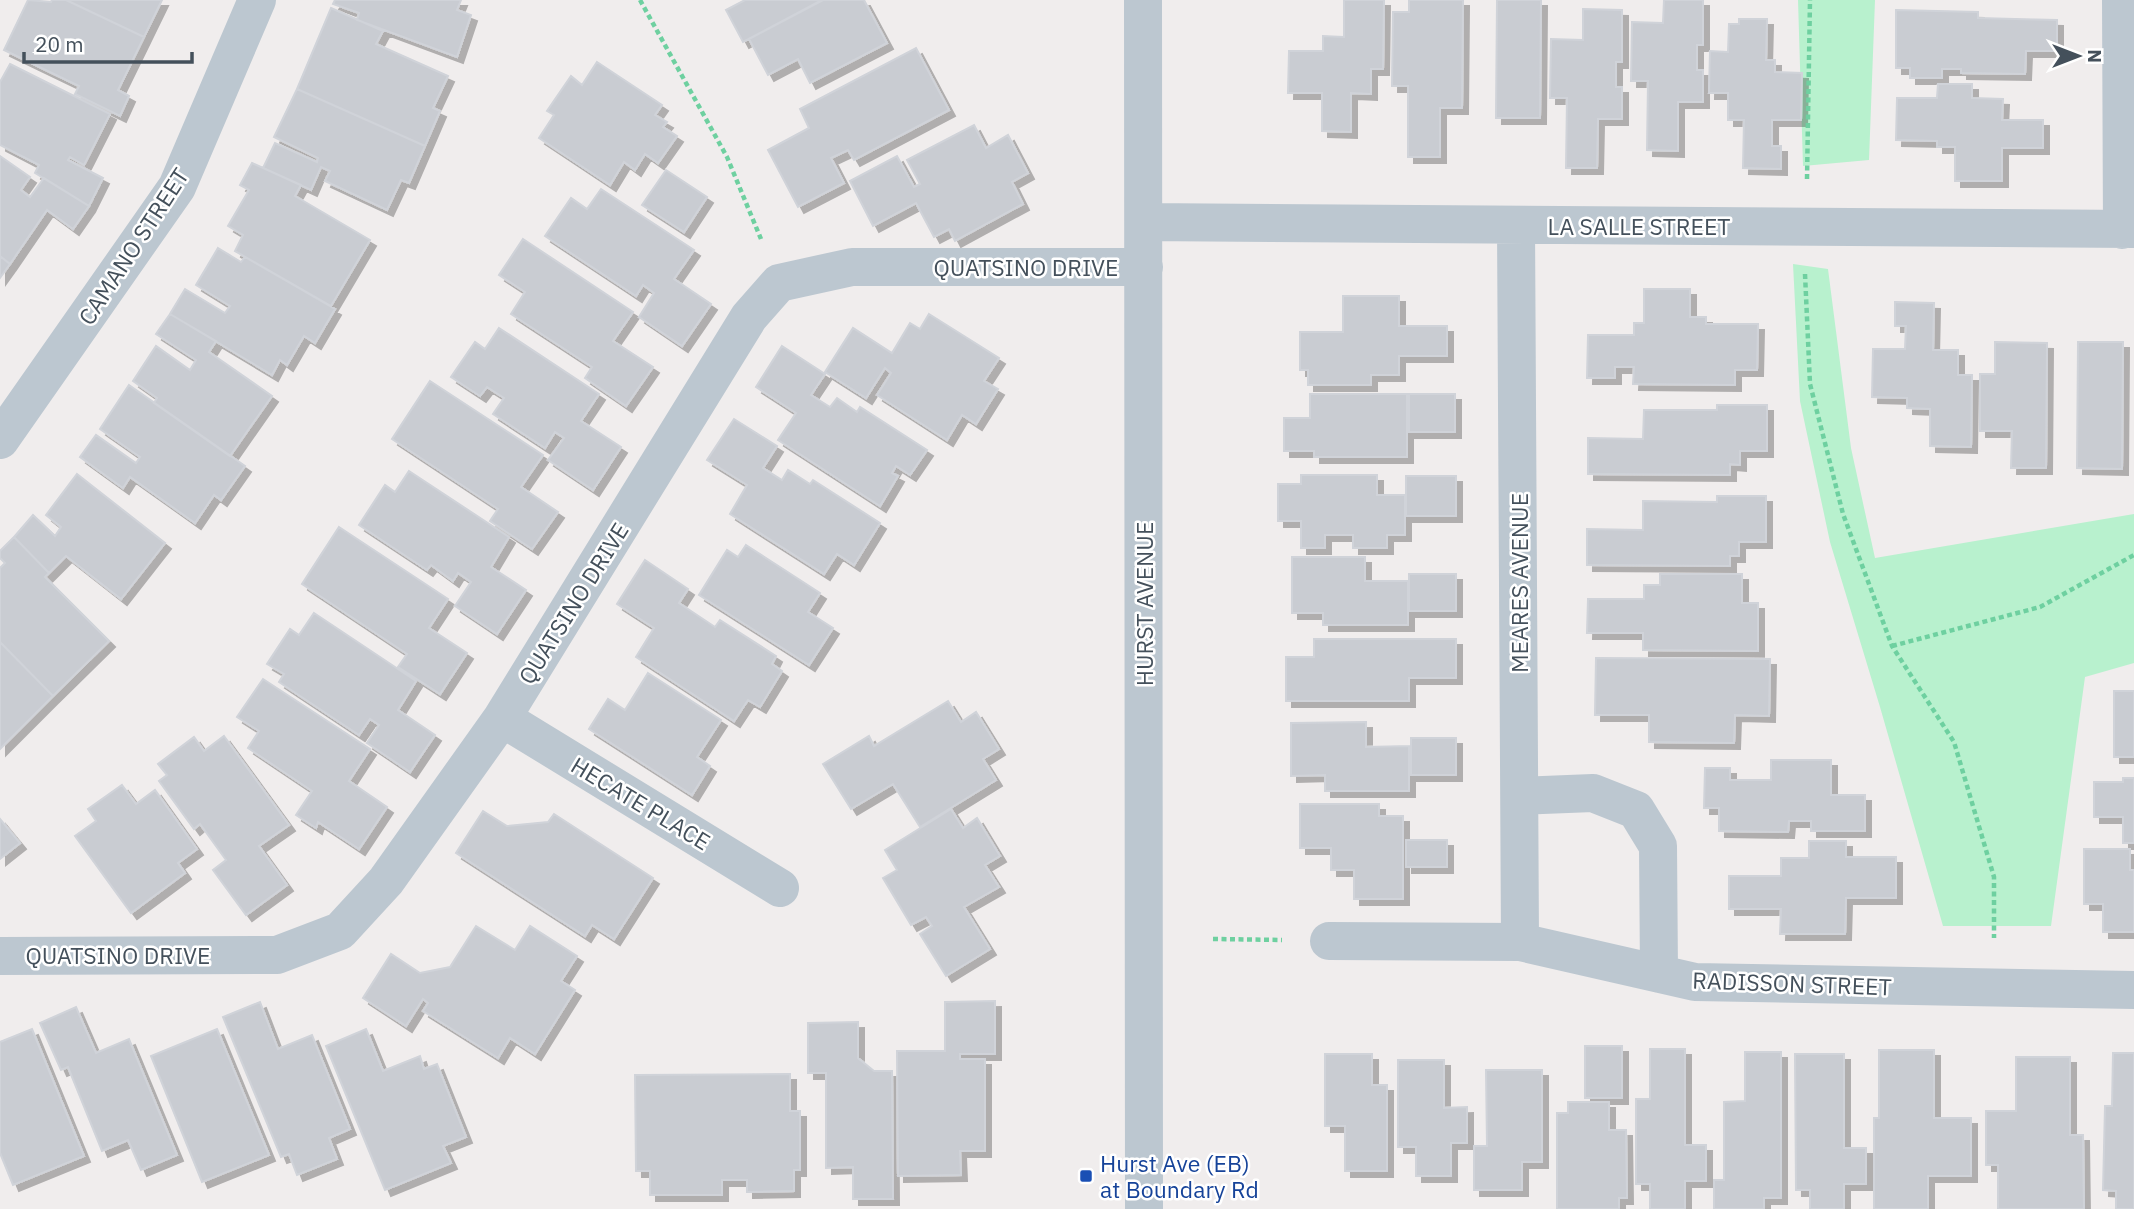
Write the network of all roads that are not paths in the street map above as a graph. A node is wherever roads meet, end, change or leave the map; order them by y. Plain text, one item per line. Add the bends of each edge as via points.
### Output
1 (257, 0) edge
2 (1143, 0) edge
3 (2126, 9) edge
4 (1144, 222) junction
5 (1516, 225) junction
6 (2128, 230) edge
7 (1144, 267) junction
8 (0, 440) edge
9 (502, 718) junction
10 (1520, 796) junction
11 (780, 888) dead end
12 (1329, 941) road end
13 (1520, 942) junction
14 (0, 956) edge
15 (1659, 974) junction
16 (2134, 990) edge
17 (1144, 1209) edge

1 - 8 street, CAMANO STREET via 177,187
2 - 4 street, HURST AVENUE
3 - 6 street
4 - 5 street, LA SALLE STREET
4 - 7 street, HURST AVENUE
5 - 6 street, LA SALLE STREET
5 - 10 street, MEARES AVENUE
7 - 9 street, QUATSINO DRIVE via 852,267 779,283 749,317
7 - 17 street, HURST AVENUE
9 - 11 street, HECATE PLACE
9 - 14 street, QUATSINO DRIVE via 386,881 340,931 277,955
10 - 13 street, MEARES AVENUE
10 - 15 street via 1593,793 1636,810 1658,846
12 - 13 street, RADISSON STREET
13 - 15 street, RADISSON STREET
15 - 16 street, RADISSON STREET via 1695,982

